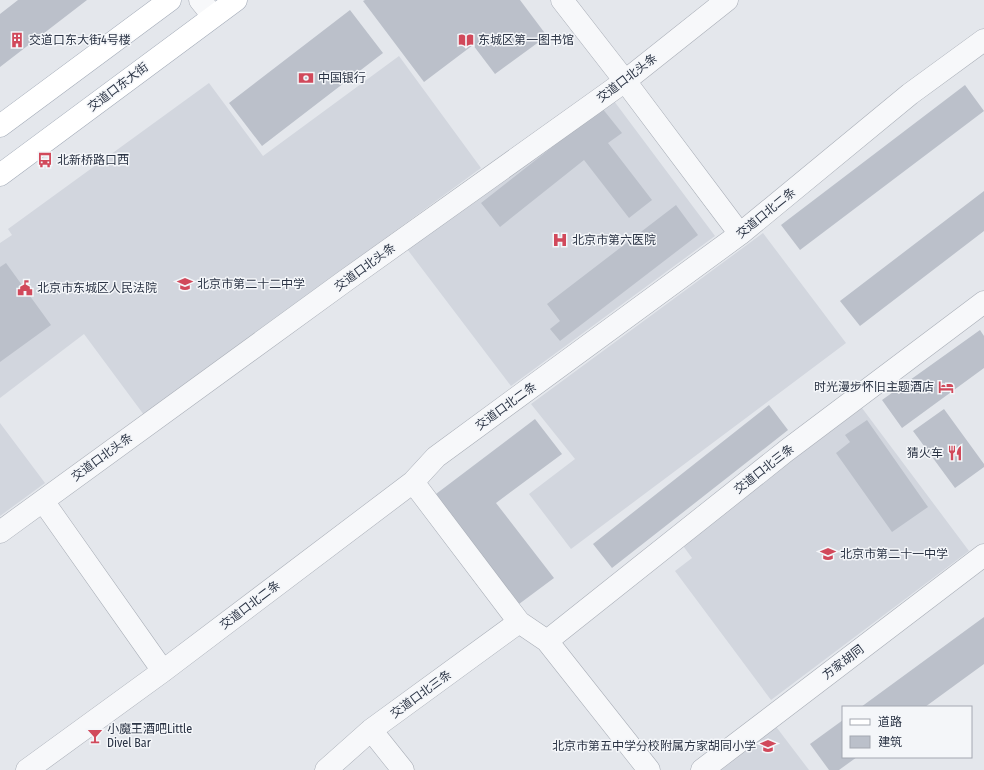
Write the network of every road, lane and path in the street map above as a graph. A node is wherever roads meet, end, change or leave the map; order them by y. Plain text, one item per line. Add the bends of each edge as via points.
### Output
1 (170, 0) edge
2 (236, 0) edge
3 (562, 0) edge
4 (727, 0) edge
5 (207, 8) edge
6 (984, 40) edge
7 (625, 81) junction
8 (0, 126) edge
9 (0, 175) edge
10 (740, 234) junction
11 (984, 302) edge
12 (413, 482) junction
13 (43, 500) junction
14 (0, 532) edge
15 (984, 555) edge
16 (519, 622) junction
17 (547, 641) junction
18 (163, 670) junction
19 (371, 730) junction
20 (27, 770) edge
21 (326, 770) edge
22 (403, 770) edge
23 (649, 770) edge
24 (702, 770) edge

1 - 8 main road
2 - 5 main road, 交道口东大街
3 - 7 street
4 - 7 street, 交道口北头条
5 - 9 main road, 交道口东大街
6 - 10 street, 交道口北二条 via 910,94
7 - 10 street
7 - 13 street, 交道口北头条
10 - 12 street, 交道口北二条 via 436,457
11 - 17 street, 交道口北三条 via 786,451
12 - 16 street
12 - 18 street, 交道口北二条
13 - 14 street, 交道口北头条
13 - 18 street
15 - 24 street, 方家胡同
16 - 17 street
16 - 19 street, 交道口北三条
17 - 23 street
18 - 20 street, 交道口北二条
19 - 21 street, 交道口北三条
19 - 22 street

